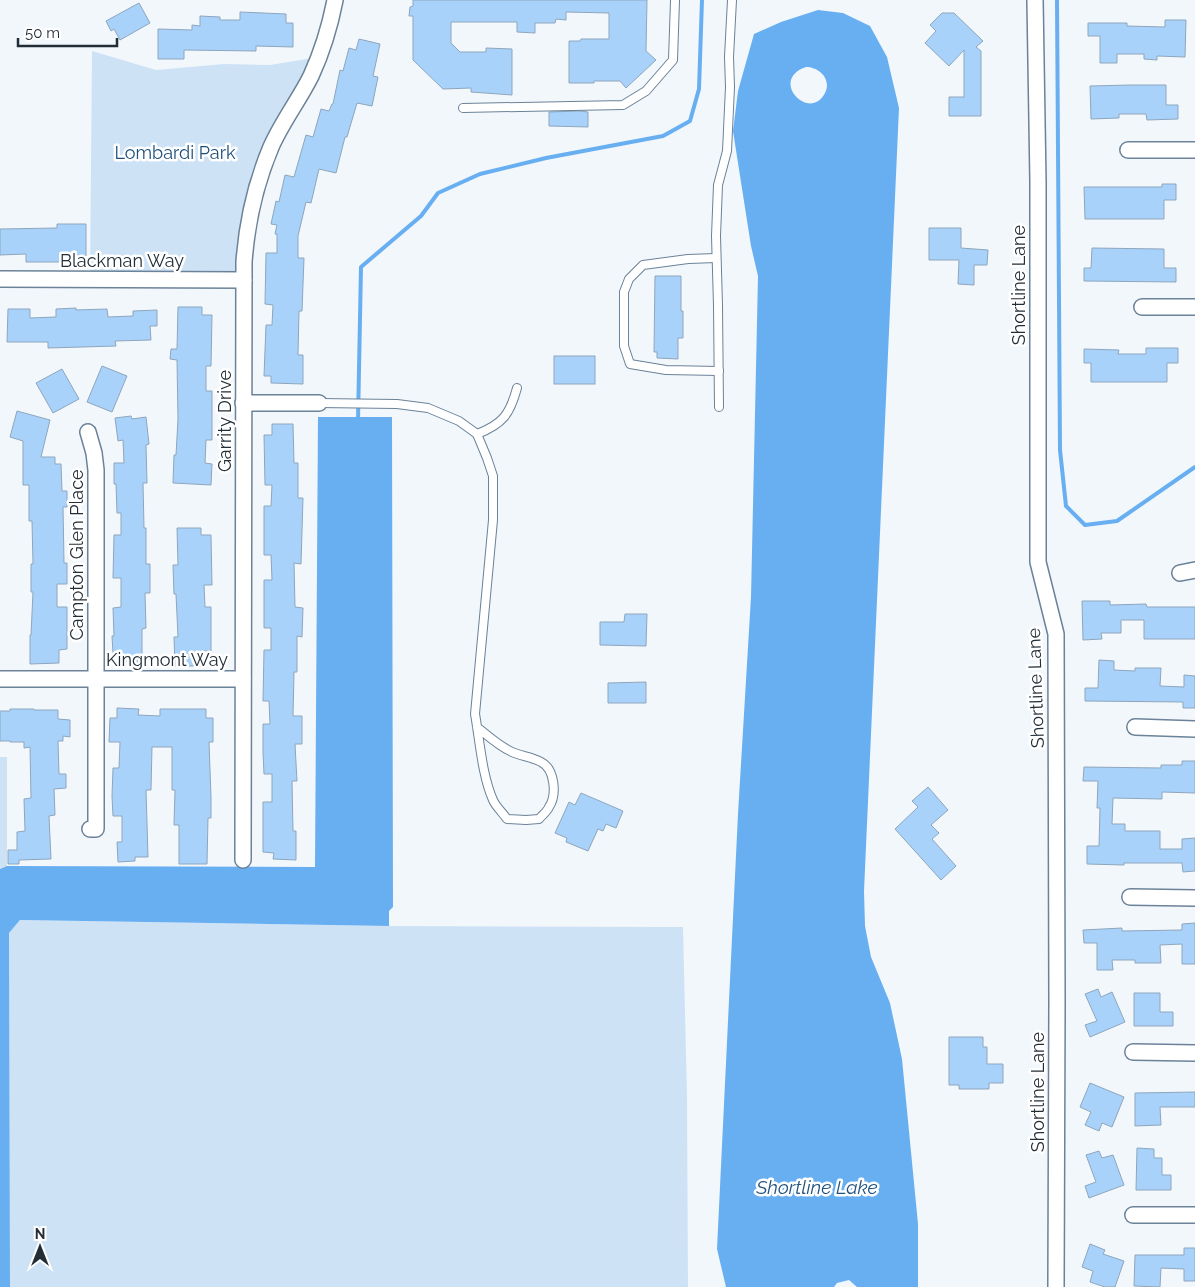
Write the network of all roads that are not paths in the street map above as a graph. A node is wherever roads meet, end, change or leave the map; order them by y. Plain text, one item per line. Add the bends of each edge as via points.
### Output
1 (335, 0) edge
2 (675, 0) edge
3 (732, 0) edge
4 (1035, 0) edge
5 (463, 108) dead end
6 (1128, 150) dead end
7 (1195, 150) edge
8 (716, 258) junction
9 (0, 279) edge
10 (244, 280) junction
11 (1142, 307) dead end
12 (1195, 307) edge
13 (719, 371) junction
14 (517, 388) dead end
15 (243, 403) junction
16 (319, 403) joint
17 (719, 406) dead end
18 (88, 432) dead end
19 (477, 434) junction
20 (0, 678) edge
21 (96, 679) junction
22 (243, 679) junction
23 (477, 727) junction
24 (1135, 727) dead end
25 (1195, 729) edge
26 (90, 829) dead end
27 (243, 860) dead end
28 (1130, 897) dead end
29 (1195, 898) edge
30 (1133, 1052) dead end
31 (1195, 1053) edge
32 (1133, 1215) dead end
33 (1195, 1215) edge
34 (1056, 1287) edge

1 - 10 street, Garrity Drive via 321,52 260,174 246,236
2 - 5 lane via 673,60 646,91 623,105
3 - 8 lane via 727,142 718,185
4 - 34 street, Shortline Lane via 1038,562 1056,634
6 - 7 street
8 - 13 lane
8 - 13 lane via 643,265 629,279 624,292 624,346 630,364 666,370
9 - 10 street, Blackman Way
10 - 15 street, Garrity Drive
11 - 12 street
13 - 17 lane
14 - 19 lane via 505,417
15 - 16 street
15 - 22 street, Garrity Drive
16 - 19 lane via 397,404 428,408 459,421
18 - 21 street, Campton Glen Place via 96,470
19 - 23 lane via 493,476 494,511 475,714
20 - 21 street, Kingmont Way
21 - 22 street, Kingmont Way
21 - 26 street, Campton Glen Place via 96,829
22 - 27 street, Garrity Drive
23 - 23 lane via 513,753 542,762 549,768 554,790 550,806 538,819 508,819 493,802
24 - 25 street
28 - 29 street
30 - 31 street
32 - 33 street

